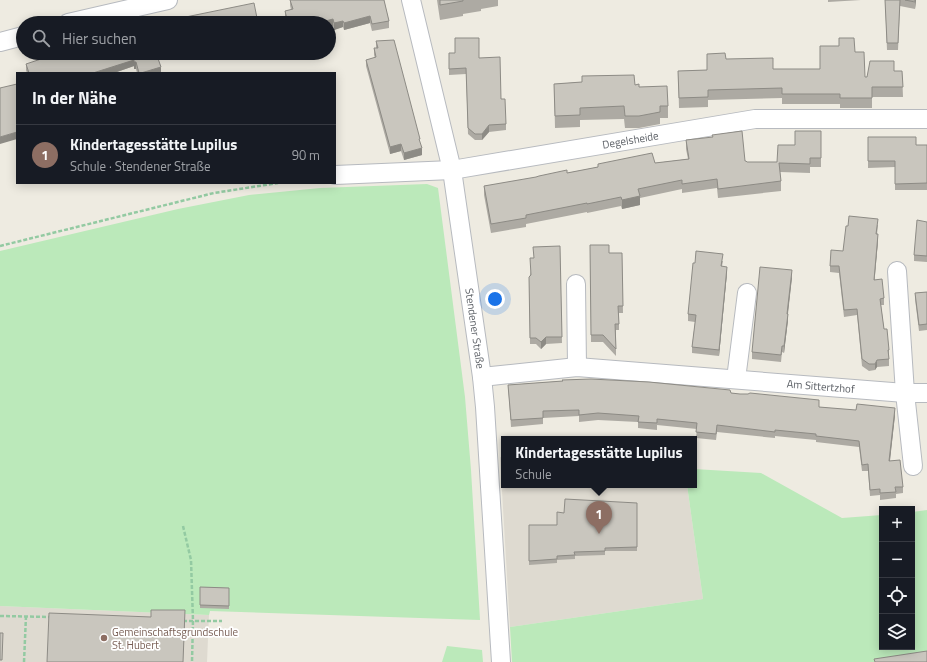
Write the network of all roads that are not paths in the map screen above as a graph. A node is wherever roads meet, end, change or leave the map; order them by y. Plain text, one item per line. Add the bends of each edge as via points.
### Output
1 (168, 0) edge
2 (411, 0) edge
3 (98, 16) edge
4 (16, 38) edge
5 (0, 42) edge
6 (927, 119) edge
7 (452, 170) junction
8 (336, 175) edge
9 (897, 271) dead end
10 (576, 284) dead end
11 (747, 294) dead end
12 (577, 367) junction
13 (482, 377) junction
14 (736, 379) junction
15 (905, 394) junction
16 (927, 394) edge
17 (913, 466) dead end
18 (501, 662) edge

1 - 3 street
2 - 7 street, Stendener Straße
4 - 5 street
6 - 7 street, Degelsheide via 754,119
7 - 8 street, Degelsheide
7 - 13 street, Stendener Straße
9 - 15 street
10 - 12 street
11 - 14 street
12 - 13 street, Am Sittertzhof
12 - 14 street, Am Sittertzhof
13 - 18 street, Stendener Straße
14 - 15 street, Am Sittertzhof
15 - 16 street, Am Sittertzhof
15 - 17 street

